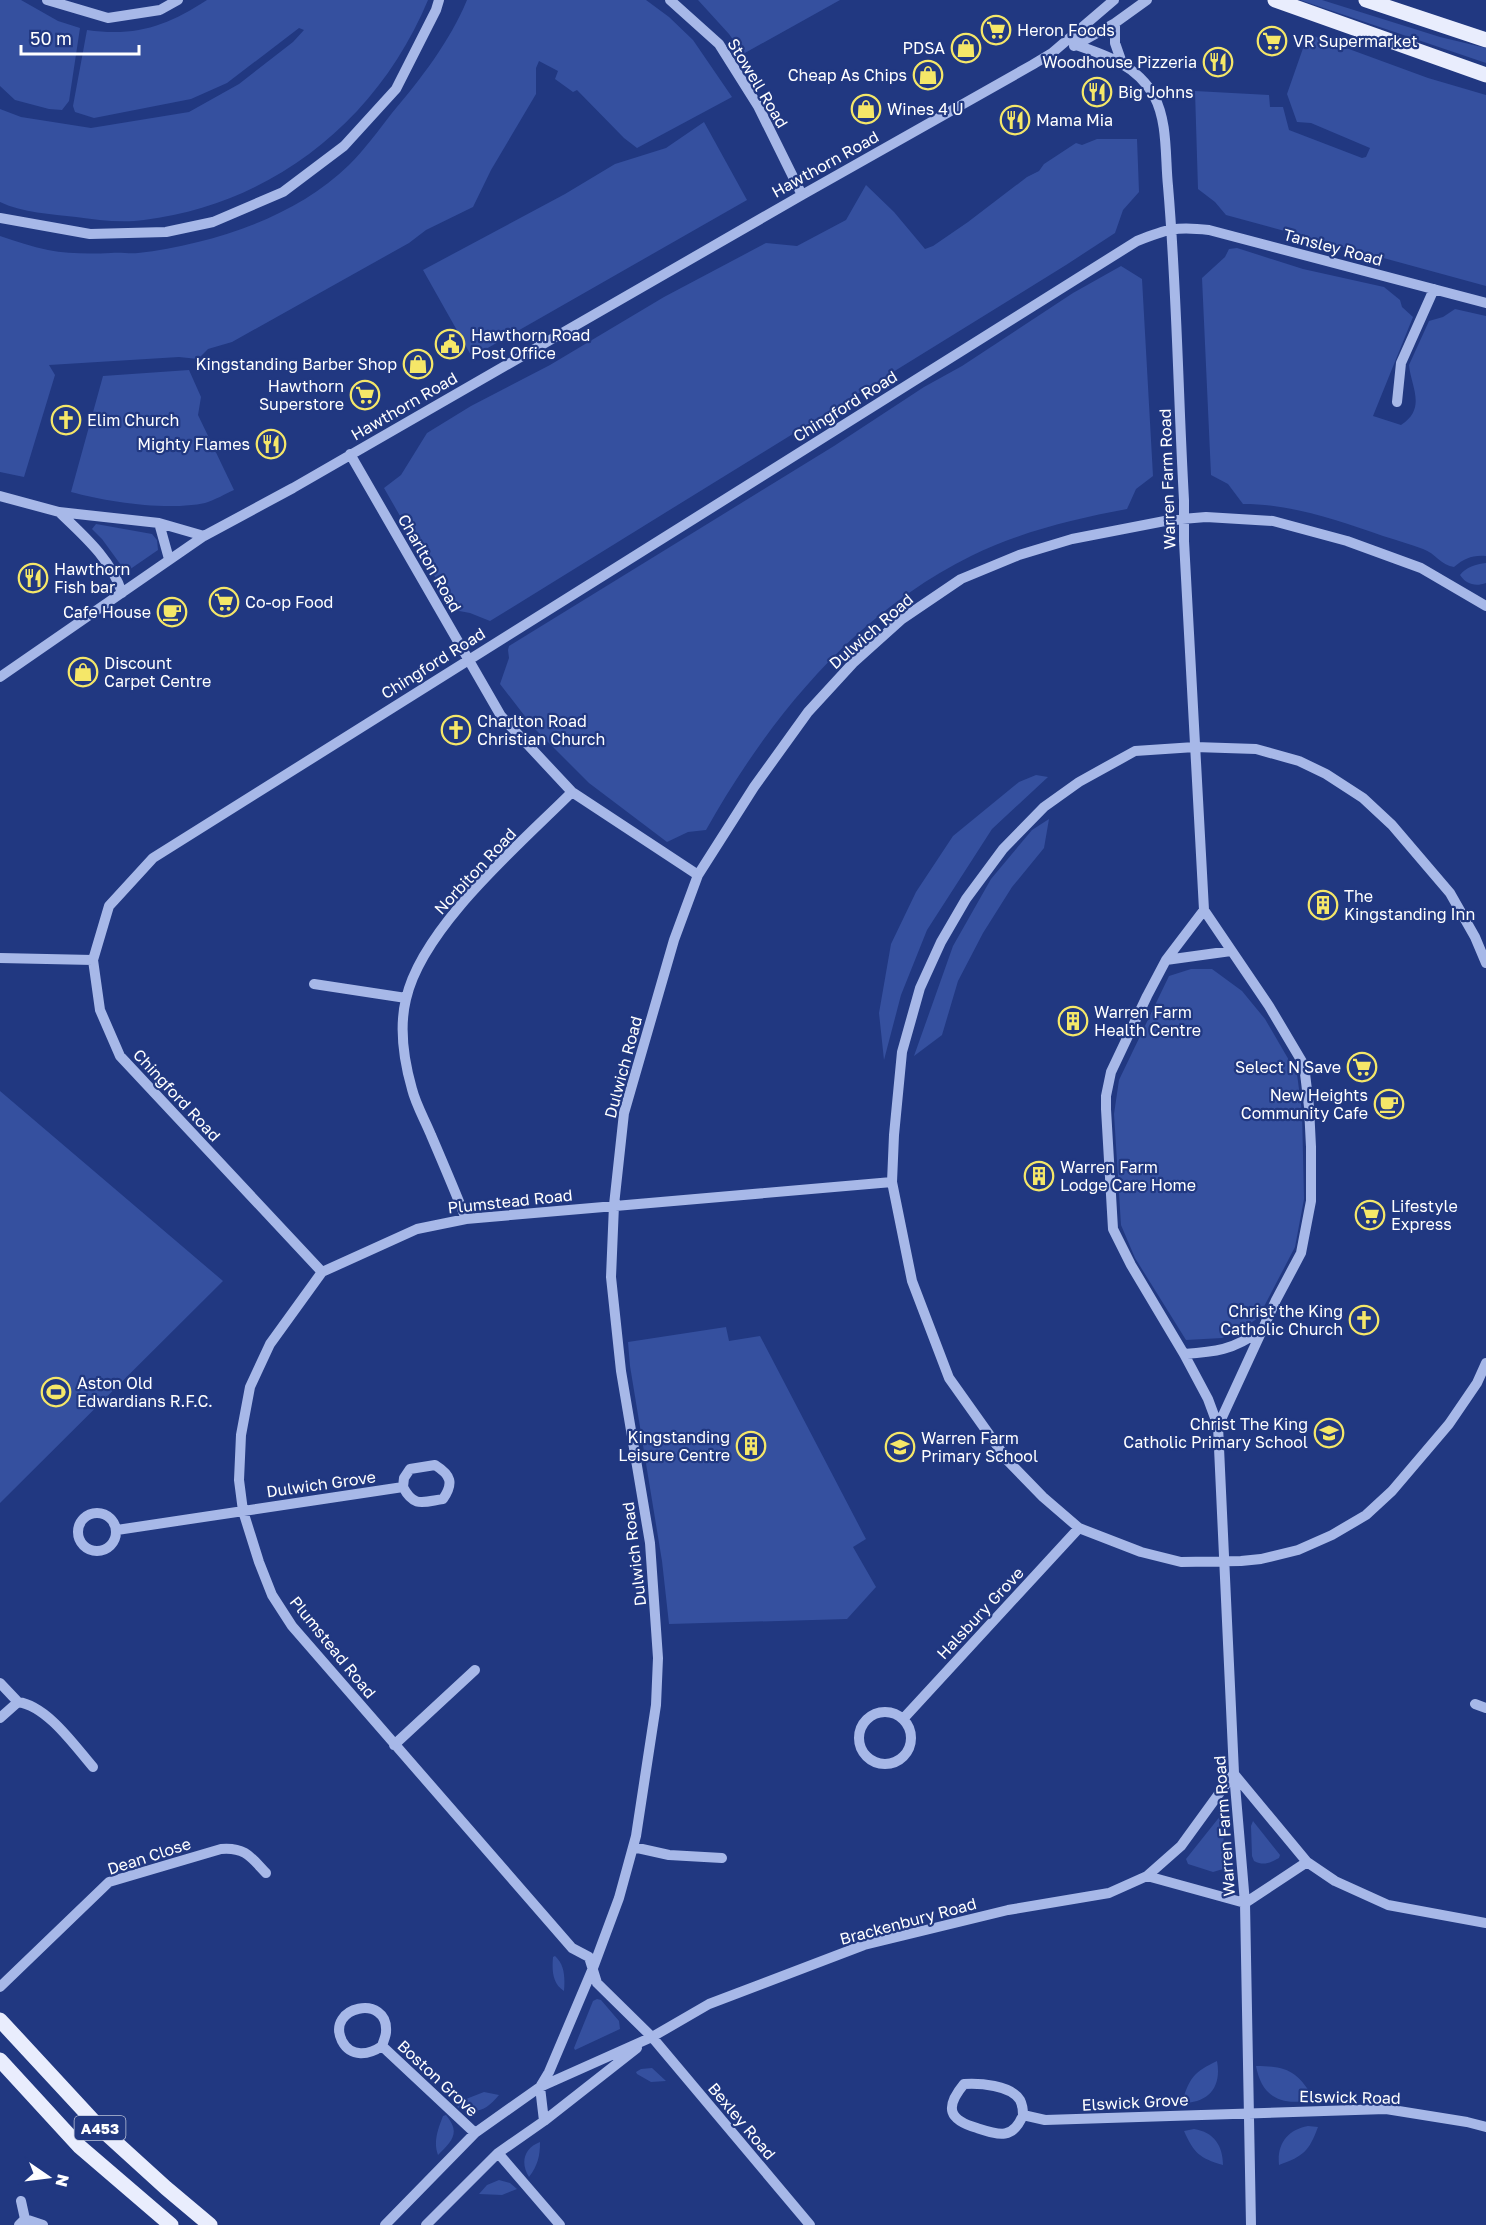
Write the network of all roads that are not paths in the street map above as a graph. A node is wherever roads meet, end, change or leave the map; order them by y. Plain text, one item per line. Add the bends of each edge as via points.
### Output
1 (47, 0) edge
2 (178, 0) edge
3 (439, 0) edge
4 (670, 0) edge
5 (1114, 0) edge
6 (1147, 0) edge
7 (1275, 0) edge
8 (1366, 0) edge
9 (1114, 23) junction
10 (1075, 40) junction
11 (1486, 40) edge
12 (1122, 63) junction
13 (1486, 75) edge
14 (802, 195) junction
15 (0, 218) edge
16 (1171, 228) junction
17 (1434, 289) junction
18 (1486, 303) edge
19 (1397, 402) dead end
20 (350, 454) junction
21 (0, 496) edge
22 (59, 512) junction
23 (1185, 520) junction
24 (159, 523) junction
25 (204, 536) junction
26 (169, 558) junction
27 (122, 593) junction
28 (1485, 602) edge
29 (467, 659) junction
30 (0, 677) edge
31 (1195, 747) junction
32 (572, 792) junction
33 (698, 875) junction
34 (1204, 910) junction
35 (1231, 951) junction
36 (0, 958) edge
37 (93, 960) junction
38 (1166, 960) junction
39 (1486, 963) edge
40 (314, 984) dead end
41 (406, 998) junction
42 (892, 1182) junction
43 (614, 1205) junction
44 (466, 1219) junction
45 (322, 1272) junction
46 (1262, 1329) junction
47 (1184, 1354) junction
48 (1486, 1363) edge
49 (1482, 1385) edge
50 (1218, 1426) junction
51 (403, 1487) junction
52 (243, 1511) junction
53 (1079, 1528) junction
54 (117, 1530) dead end
55 (1225, 1562) junction
56 (476, 1670) dead end
57 (0, 1683) edge
58 (18, 1702) junction
59 (1475, 1704) dead end
60 (1486, 1708) edge
61 (0, 1718) edge
62 (903, 1719) junction
63 (394, 1745) junction
64 (93, 1767) dead end
65 (1234, 1773) junction
66 (633, 1847) junction
67 (722, 1858) dead end
68 (1307, 1862) junction
69 (266, 1873) dead end
70 (1147, 1876) junction
71 (1245, 1903) junction
72 (1486, 1923) edge
73 (593, 1968) junction
74 (0, 1988) edge
75 (0, 2020) edge
76 (652, 2037) junction
77 (382, 2046) junction
78 (0, 2060) edge
79 (540, 2087) junction
80 (1249, 2112) junction
81 (1023, 2115) junction
82 (544, 2121) junction
83 (1486, 2127) edge
84 (474, 2133) junction
85 (498, 2153) junction
86 (21, 2201) dead end
87 (22, 2222) edge
88 (43, 2225) edge
89 (171, 2225) edge
90 (210, 2225) edge
91 (386, 2225) edge
92 (426, 2225) edge
93 (560, 2225) edge
94 (810, 2225) edge
95 (1251, 2225) edge

1 - 2 street via 108,18 160,10
3 - 15 street via 396,89 344,146 283,192 213,222 166,232 90,234
4 - 14 street, Stowell Road via 719,44 758,105
5 - 10 street, Hawthorn Road
6 - 9 street, Hawthorn Road
7 - 13 main road
8 - 11 main road
9 - 10 street, Hawthorn Road
9 - 12 street
10 - 12 street, Warren Farm Road
10 - 14 street, Hawthorn Road
12 - 16 street, Warren Farm Road via 1145,83 1162,118
14 - 20 street, Hawthorn Road
16 - 17 street, Tansley Road via 1209,230
16 - 23 street, Warren Farm Road
16 - 29 street, Chingford Road via 1137,241
17 - 18 street, Tansley Road
17 - 19 street via 1401,363
20 - 25 street, Hawthorn Road
20 - 29 street, Charlton Road
21 - 22 street
22 - 24 street
22 - 27 street via 94,546 116,575
23 - 28 street, Dulwich Road via 1273,521 1347,541 1421,568
23 - 31 street, Warren Farm Road
23 - 33 street, Dulwich Road via 1072,539 1019,555 961,579 902,619 853,663 808,712
24 - 25 street
24 - 26 street
25 - 26 street, Hawthorn Road
26 - 27 street, Hawthorn Road
27 - 30 street, Hawthorn Road
29 - 32 street, Charlton Road via 501,716
29 - 37 street, Chingford Road via 153,858 109,906
31 - 34 street, Warren Farm Road
31 - 39 street via 1256,749 1299,761 1363,798 1392,825 1450,893
31 - 42 street via 1135,751 1079,782 1044,807 1003,849 966,899 920,988 902,1052
32 - 33 street, Charlton Road
32 - 41 street, Norbiton Road via 476,888 437,934
33 - 43 street, Dulwich Road via 674,940 624,1113
34 - 35 street, Warren Farm Road
34 - 38 street, Warren Farm Road
35 - 38 street
35 - 46 street, Warren Farm Road via 1304,1065 1309,1107 1311,1201 1301,1253
36 - 37 street
37 - 45 street, Chingford Road via 100,1010 120,1056
38 - 47 street, Warren Farm Road via 1112,1072 1106,1120 1113,1229
40 - 41 street
41 - 44 street, Norbiton Road via 403,1024 412,1090
42 - 43 street, Plumstead Road
42 - 53 street via 912,1281 949,1378 1008,1461
43 - 44 street, Plumstead Road
43 - 66 street, Dulwich Road via 611,1277 621,1371 650,1543 658,1658 656,1705
44 - 45 street, Plumstead Road via 417,1229
45 - 52 street, Plumstead Road via 270,1344 250,1387 241,1435 239,1480
46 - 47 street via 1222,1351
46 - 50 street, Warren Farm Road
47 - 50 street, Warren Farm Road
48 - 49 street
49 - 55 street via 1392,1491 1366,1515 1298,1550
50 - 55 street, Warren Farm Road
51 - 51 street via 410,1469 435,1465 446,1471 449,1481 443,1499 419,1503 409,1499
51 - 52 street, Dulwich Grove
52 - 54 street, Dulwich Grove
52 - 63 street, Plumstead Road via 272,1595 287,1619
53 - 55 street via 1113,1543 1182,1562
53 - 62 street, Halsbury Grove
55 - 65 street, Warren Farm Road
56 - 63 street
57 - 58 street
58 - 61 street
58 - 64 street via 41,1711
59 - 60 street
62 - 62 street via 910,1736 907,1753 883,1764 867,1757 859,1742 863,1724 886,1713
63 - 73 street, Plumstead Road via 572,1947 589,1958
65 - 68 street
65 - 70 street, Brackenbury Road via 1181,1846
65 - 71 street, Warren Farm Road
66 - 67 street via 669,1855
66 - 73 street, Dulwich Road via 620,1898
68 - 71 street
68 - 72 street via 1335,1881 1388,1905
69 - 74 street, Dean Close via 248,1854 235,1848 109,1882
70 - 71 street
70 - 76 street, Brackenbury Road via 1109,1893 1008,1910 864,1945 709,2004
71 - 80 street, Warren Farm Road
73 - 76 street, Plumstead Road via 597,1983
73 - 79 street, Brackenbury Road
75 - 90 main road, A453 via 100,2128
76 - 79 street, Brackenbury Road
76 - 82 street, Brackenbury Road
76 - 94 street, Bexley Road
77 - 77 street, Boston Grove via 361,2054 348,2049 341,2039 340,2025 346,2014 358,2007 371,2008 382,2016 387,2032
77 - 84 street, Boston Grove
78 - 89 main road, A453 via 79,2146
79 - 82 street
79 - 84 street, Brackenbury Road
80 - 81 street, Elswick Grove via 1077,2120
80 - 83 street, Elswick Road via 1386,2109
80 - 95 street, Warren Farm Road
81 - 81 street via 1021,2101 1012,2092 975,2083 963,2084 952,2105 953,2115 960,2123 999,2135 1019,2126
82 - 85 street, Brackenbury Road
84 - 91 street, Brackenbury Road
85 - 92 street, Brackenbury Road
85 - 93 street
86 - 87 street
87 - 88 street

